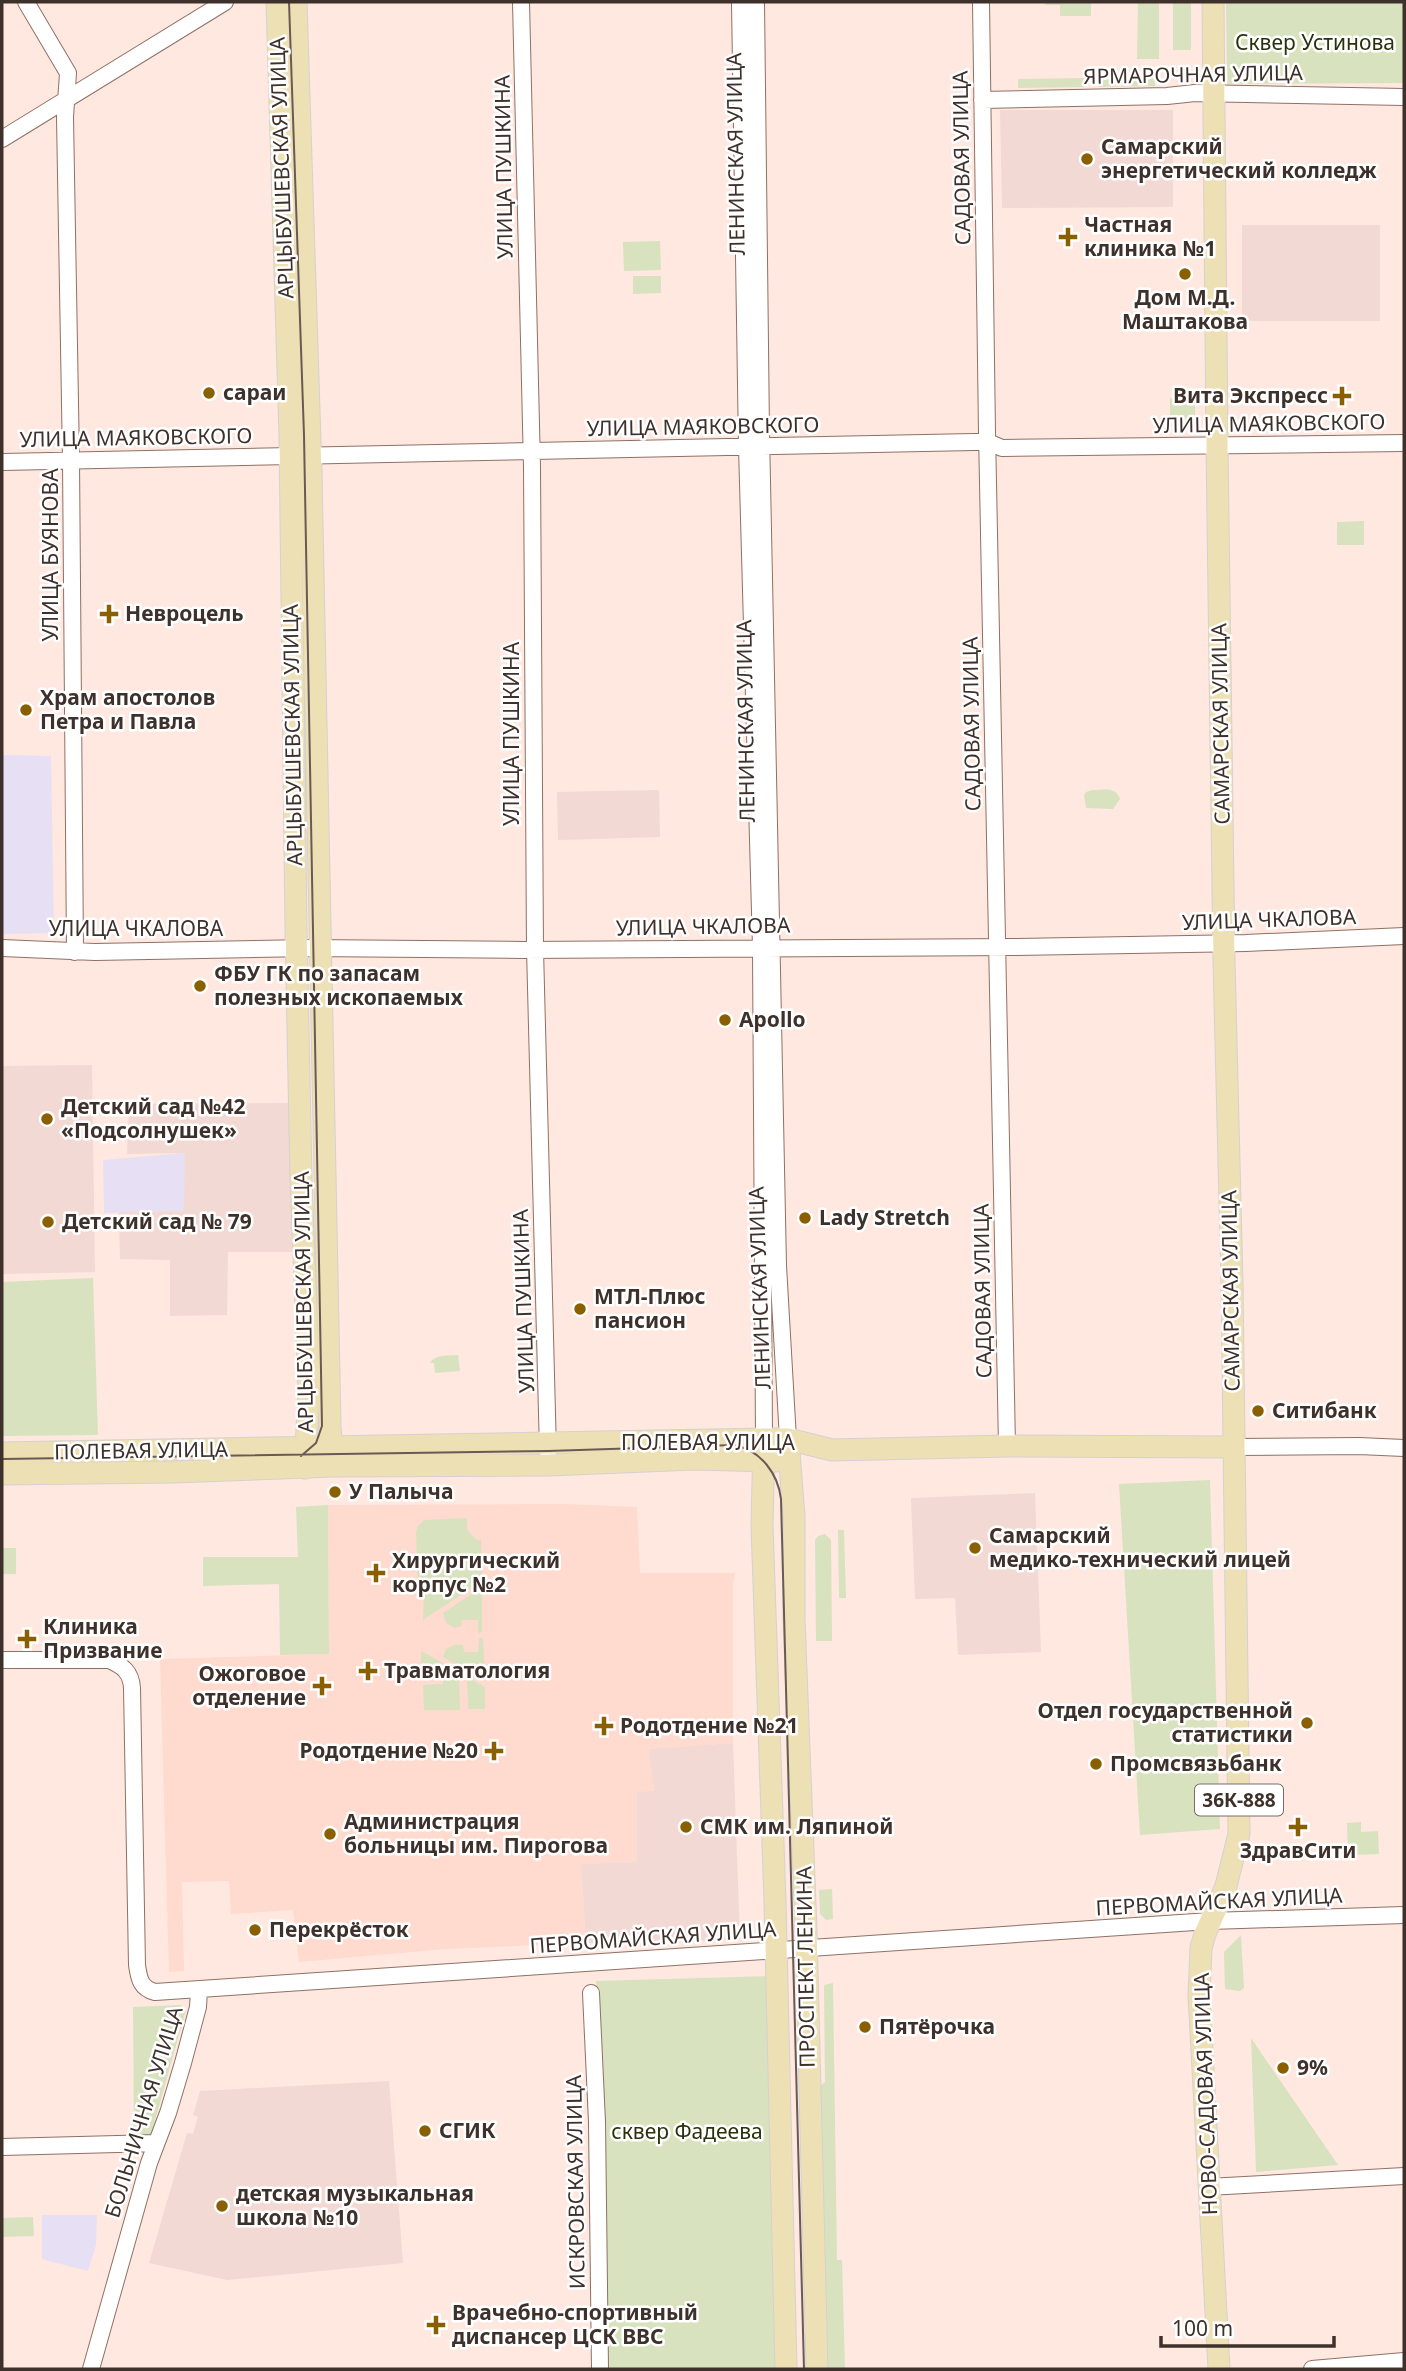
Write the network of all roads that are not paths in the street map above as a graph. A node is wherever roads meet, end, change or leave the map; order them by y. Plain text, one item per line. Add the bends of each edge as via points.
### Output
1 (26, 2) edge
2 (225, 2) edge
3 (277, 2) edge
4 (296, 2) edge
5 (521, 2) edge
6 (740, 2) edge
7 (756, 2) edge
8 (981, 2) edge
9 (1213, 2) edge
10 (1213, 93) junction
11 (1404, 97) edge
12 (67, 99) junction
13 (982, 100) junction
14 (2, 139) edge
15 (988, 442) junction
16 (1404, 443) edge
17 (1217, 445) junction
18 (754, 447) junction
19 (531, 451) junction
20 (300, 455) junction
21 (71, 460) junction
22 (2, 462) edge
23 (1404, 936) edge
24 (1224, 943) junction
25 (997, 946) junction
26 (767, 947) junction
27 (2, 948) edge
28 (296, 948) junction
29 (321, 948) junction
30 (535, 950) junction
31 (75, 952) junction
32 (764, 1439) junction
33 (788, 1439) junction
34 (1007, 1446) junction
35 (1234, 1447) junction
36 (1396, 1448) edge
37 (832, 1450) junction
38 (2, 1453) edge
39 (549, 1455) junction
40 (332, 1457) junction
41 (306, 1458) junction
42 (763, 1461) junction
43 (789, 1462) junction
44 (2, 1474) edge
45 (2, 1660) edge
46 (1404, 1915) edge
47 (1210, 1920) junction
48 (805, 1949) junction
49 (774, 1951) junction
50 (199, 1990) junction
51 (591, 1993) dead end
52 (156, 2143) junction
53 (2, 2147) edge
54 (1404, 2176) edge
55 (1208, 2187) junction
56 (1404, 2361) edge
57 (92, 2369) edge
58 (600, 2369) edge
59 (786, 2369) edge
60 (817, 2369) edge
61 (1219, 2369) edge
62 (1312, 2369) edge

1 - 12 street, УЛИЦА БУЯНОВА via 68,73
2 - 12 street
3 - 20 main road, АРЦЫБУШЕВСКАЯ УЛИЦА
4 - 20 main road, АРЦЫБУШЕВСКАЯ УЛИЦА
5 - 19 street, УЛИЦА ПУШКИНА
6 - 18 street, ЛЕНИНСКАЯ УЛИЦА
7 - 18 street, ЛЕНИНСКАЯ УЛИЦА
8 - 13 street, САДОВАЯ УЛИЦА
9 - 10 main road, САМАРСКАЯ УЛИЦА
10 - 11 street, ЯРМАРОЧНАЯ УЛИЦА
10 - 13 street, ЯРМАРОЧНАЯ УЛИЦА
10 - 17 main road, САМАРСКАЯ УЛИЦА
12 - 14 street
12 - 21 street, УЛИЦА БУЯНОВА
13 - 15 street, САДОВАЯ УЛИЦА
15 - 17 street, УЛИЦА МАЯКОВСКОГО via 1002,448
15 - 18 street, УЛИЦА МАЯКОВСКОГО
15 - 25 street, САДОВАЯ УЛИЦА
16 - 17 street, УЛИЦА МАЯКОВСКОГО
17 - 24 main road, САМАРСКАЯ УЛИЦА
18 - 19 street, УЛИЦА МАЯКОВСКОГО
18 - 26 street, ЛЕНИНСКАЯ УЛИЦА
19 - 20 street, УЛИЦА МАЯКОВСКОГО
19 - 30 street, УЛИЦА ПУШКИНА
20 - 21 street, УЛИЦА МАЯКОВСКОГО
20 - 28 main road, АРЦЫБУШЕВСКАЯ УЛИЦА
20 - 29 main road, АРЦЫБУШЕВСКАЯ УЛИЦА
21 - 22 street, УЛИЦА МАЯКОВСКОГО
21 - 31 street, УЛИЦА БУЯНОВА
23 - 24 street, УЛИЦА ЧКАЛОВА
24 - 25 street, УЛИЦА ЧКАЛОВА
24 - 35 main road, САМАРСКАЯ УЛИЦА
25 - 26 street, УЛИЦА ЧКАЛОВА
25 - 34 street, САДОВАЯ УЛИЦА
26 - 30 street, УЛИЦА ЧКАЛОВА
26 - 32 street, ЛЕНИНСКАЯ УЛИЦА
26 - 33 street, ЛЕНИНСКАЯ УЛИЦА
27 - 31 street, УЛИЦА ЧКАЛОВА
28 - 29 street, УЛИЦА ЧКАЛОВА
28 - 31 street, УЛИЦА ЧКАЛОВА
28 - 41 main road, АРЦЫБУШЕВСКАЯ УЛИЦА via 308,1380
29 - 30 street, УЛИЦА ЧКАЛОВА
29 - 40 main road, АРЦЫБУШЕВСКАЯ УЛИЦА
30 - 39 street, УЛИЦА ПУШКИНА
32 - 33 main road, ПОЛЕВАЯ УЛИЦА
32 - 39 main road, ПОЛЕВАЯ УЛИЦА
32 - 42 main road, ПРОСПЕКТ ЛЕНИНА
33 - 37 main road, ПОЛЕВАЯ УЛИЦА
33 - 43 main road, ПРОСПЕКТ ЛЕНИНА
34 - 35 main road
34 - 37 main road
35 - 36 street
35 - 47 main road, НОВО-САДОВАЯ УЛИЦА / 36К-888 via 1239,1834 1226,1886
37 - 43 main road, ПОЛЕВАЯ УЛИЦА
38 - 41 main road, ПОЛЕВАЯ УЛИЦА
39 - 40 main road, ПОЛЕВАЯ УЛИЦА
39 - 42 main road, ПОЛЕВАЯ УЛИЦА
40 - 41 main road, ПОЛЕВАЯ УЛИЦА
41 - 44 main road, ПОЛЕВАЯ УЛИЦА
42 - 43 main road, ПОЛЕВАЯ УЛИЦА
42 - 49 main road, ПРОСПЕКТ ЛЕНИНА
43 - 48 main road, ПРОСПЕКТ ЛЕНИНА
45 - 50 street, БОЛЬНИЧНАЯ УЛИЦА via 109,1660 123,1667 131,1679 140,1982 155,1992
46 - 47 street, ПЕРВОМАЙСКАЯ УЛИЦА
47 - 48 street, ПЕРВОМАЙСКАЯ УЛИЦА
47 - 55 main road, НОВО-САДОВАЯ УЛИЦА / 36К-888 via 1201,1948 1199,1995
48 - 49 street, ПЕРВОМАЙСКАЯ УЛИЦА
48 - 60 main road, ПРОСПЕКТ ЛЕНИНА
49 - 50 street, ПЕРВОМАЙСКАЯ УЛИЦА
49 - 59 main road, ПРОСПЕКТ ЛЕНИНА
50 - 52 street, БОЛЬНИЧНАЯ УЛИЦА via 186,2052
51 - 58 street, ИСКРОВСКАЯ УЛИЦА
52 - 53 street
52 - 57 street, БОЛЬНИЧНАЯ УЛИЦА
54 - 55 street
55 - 61 main road, НОВО-САДОВАЯ УЛИЦА / 36К-888
56 - 62 street

